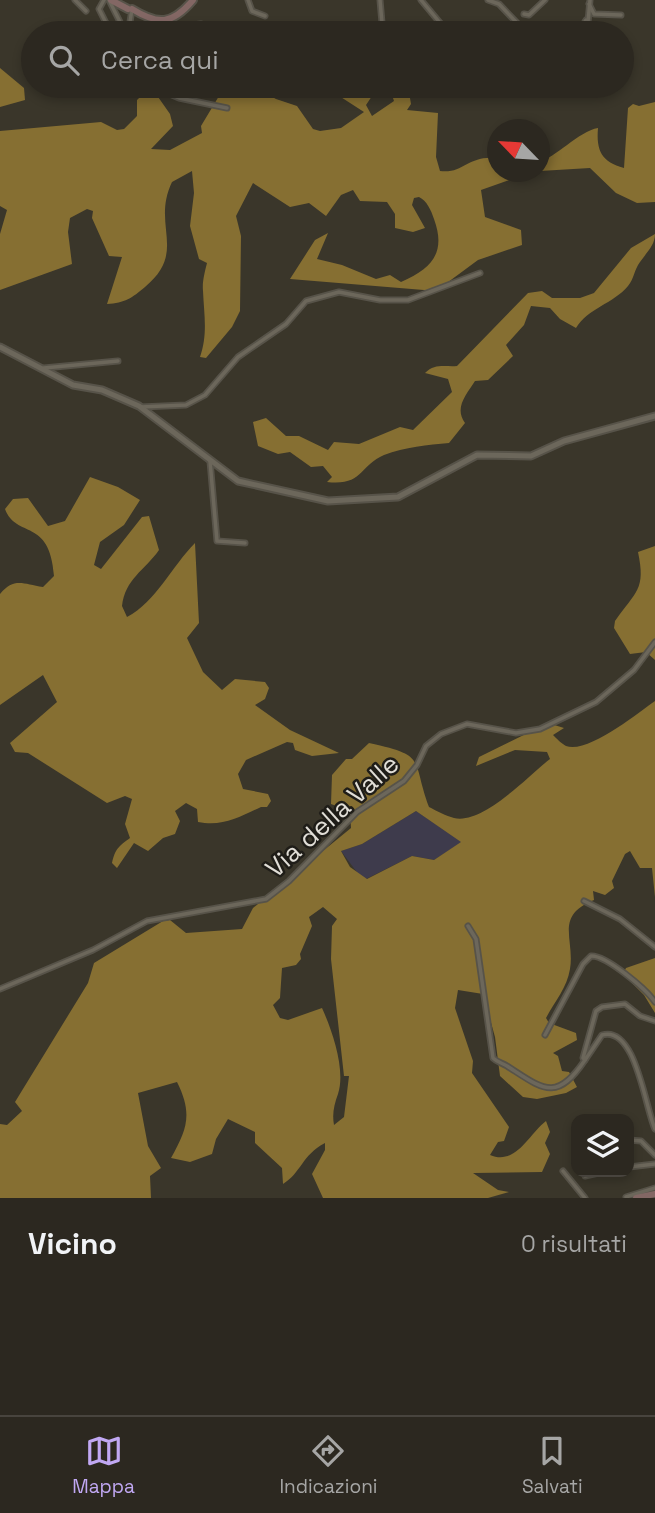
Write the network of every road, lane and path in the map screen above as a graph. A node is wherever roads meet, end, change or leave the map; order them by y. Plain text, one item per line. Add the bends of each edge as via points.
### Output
1 (75, 0) edge
2 (108, 0) edge
3 (248, 0) edge
4 (380, 0) edge
5 (421, 0) edge
6 (488, 0) edge
7 (545, 0) edge
8 (193, 1) edge
9 (589, 2) edge
10 (131, 9) junction
11 (86, 11) dead end
12 (524, 14) dead end
13 (587, 15) junction
14 (621, 15) dead end
15 (265, 16) dead end
16 (105, 21) edge
17 (119, 21) edge
18 (132, 21) edge
19 (154, 21) joint
20 (382, 21) edge
21 (438, 21) edge
22 (516, 21) edge
23 (584, 21) edge
24 (587, 21) edge
25 (179, 98) edge
26 (227, 108) dead end
27 (480, 273) dead end
28 (0, 347) edge
29 (118, 361) dead end
30 (44, 368) junction
31 (139, 407) junction
32 (655, 416) edge
33 (210, 459) junction
34 (245, 542) dead end
35 (655, 642) edge
36 (584, 901) dead end
37 (467, 926) dead end
38 (655, 947) edge
39 (0, 989) edge
40 (655, 1002) edge
41 (655, 1021) edge
42 (545, 1035) dead end
43 (586, 1060) junction
44 (655, 1129) edge
45 (634, 1140) edge
46 (655, 1155) edge
47 (655, 1164) edge
48 (634, 1166) edge
49 (563, 1171) dead end
50 (655, 1188) edge
51 (655, 1194) edge
52 (626, 1197) edge
53 (584, 1198) edge
54 (636, 1198) edge

1 - 11 street
2 - 10 main road
2 - 16 street via 99,9
2 - 17 street
3 - 15 street via 252,10
4 - 20 street
5 - 21 street
6 - 22 street
7 - 12 street
8 - 19 main road via 174,18
9 - 13 street
9 - 14 street via 594,14
10 - 18 street
10 - 19 main road
13 - 23 street
13 - 24 street
25 - 26 street
27 - 31 street via 408,300 348,293 306,301 286,324 238,357 205,395 186,405
28 - 30 street
29 - 30 street
30 - 31 street via 71,384 102,390
31 - 33 street
32 - 33 street via 570,439 532,456 475,456 392,499 326,501 250,485 234,479
33 - 34 street via 217,541
35 - 39 street, Via della Valle via 634,670 596,702 540,729 516,733 467,724 441,734 425,747 404,781 359,810 266,899 147,921 93,950
36 - 38 street via 617,917
37 - 43 street via 476,939 489,1051 494,1059 533,1085 551,1088 568,1081
40 - 42 street via 640,984 603,958 591,956 583,962
41 - 43 street via 626,1004 600,1007 583,1057
43 - 44 street via 599,1037 607,1033 617,1038 634,1057
45 - 46 street via 641,1141
47 - 48 street
49 - 53 street
50 - 52 street
51 - 54 main road

